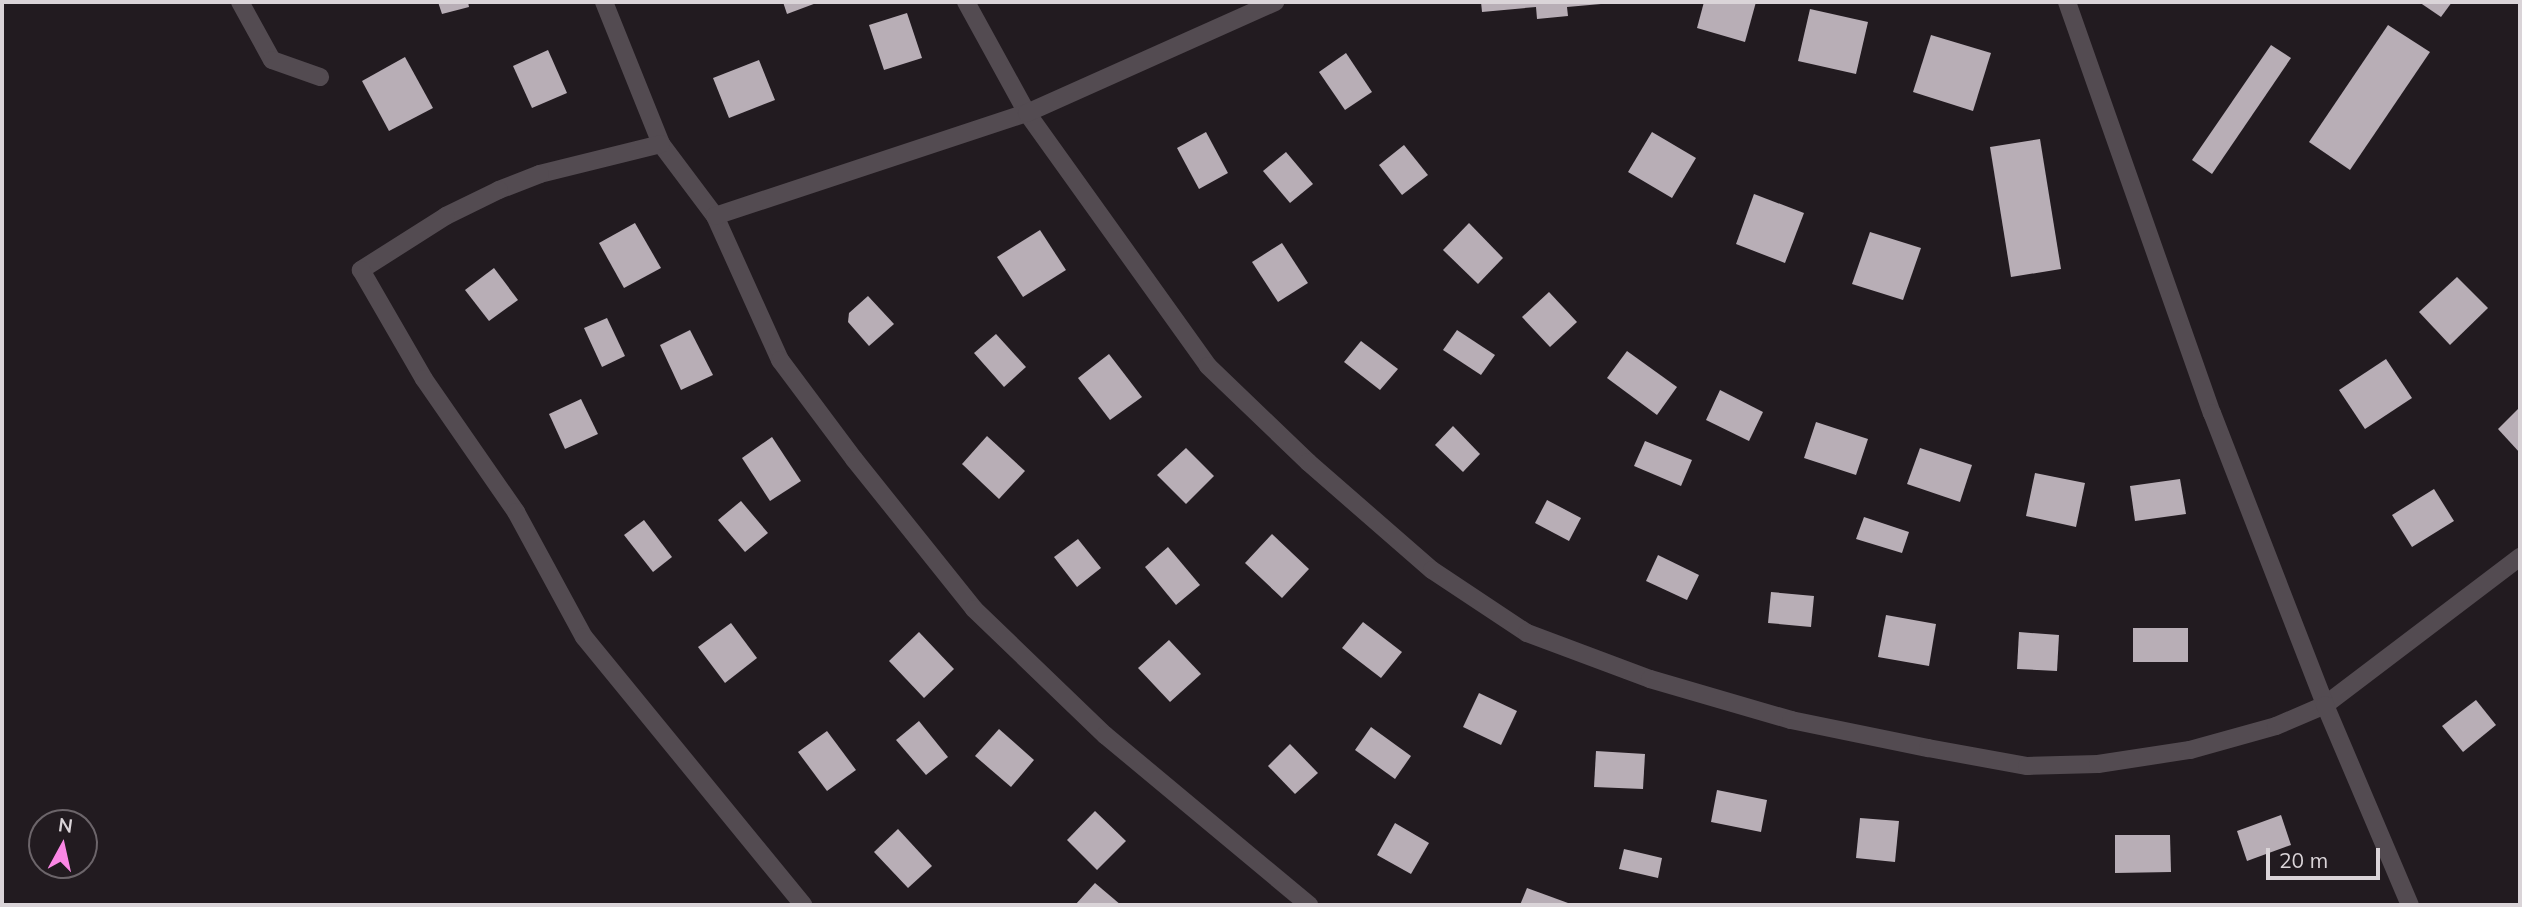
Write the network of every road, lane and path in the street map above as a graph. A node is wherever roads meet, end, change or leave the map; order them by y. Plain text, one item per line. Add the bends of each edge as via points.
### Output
1 (240, 2) edge
2 (604, 2) edge
3 (966, 2) edge
4 (1275, 2) edge
5 (2067, 2) edge
6 (320, 77) dead end
7 (1027, 113) junction
8 (662, 144) junction
9 (715, 216) junction
10 (2520, 557) edge
11 (2325, 705) junction
12 (803, 905) edge
13 (1309, 905) edge
14 (2410, 905) edge

1 - 6 lane via 272,60
2 - 8 lane
3 - 7 lane
4 - 7 lane
5 - 11 lane via 2212,413
7 - 9 lane
7 - 11 lane via 1208,366 1308,462 1432,570 1527,633 1650,679 1791,720 2026,766 2098,764 2190,750 2276,726
8 - 9 lane
8 - 12 lane via 540,174 499,190 446,216 361,270 424,379 516,512 584,637
9 - 13 lane via 780,360 974,609 1105,734
10 - 11 lane
11 - 14 lane

